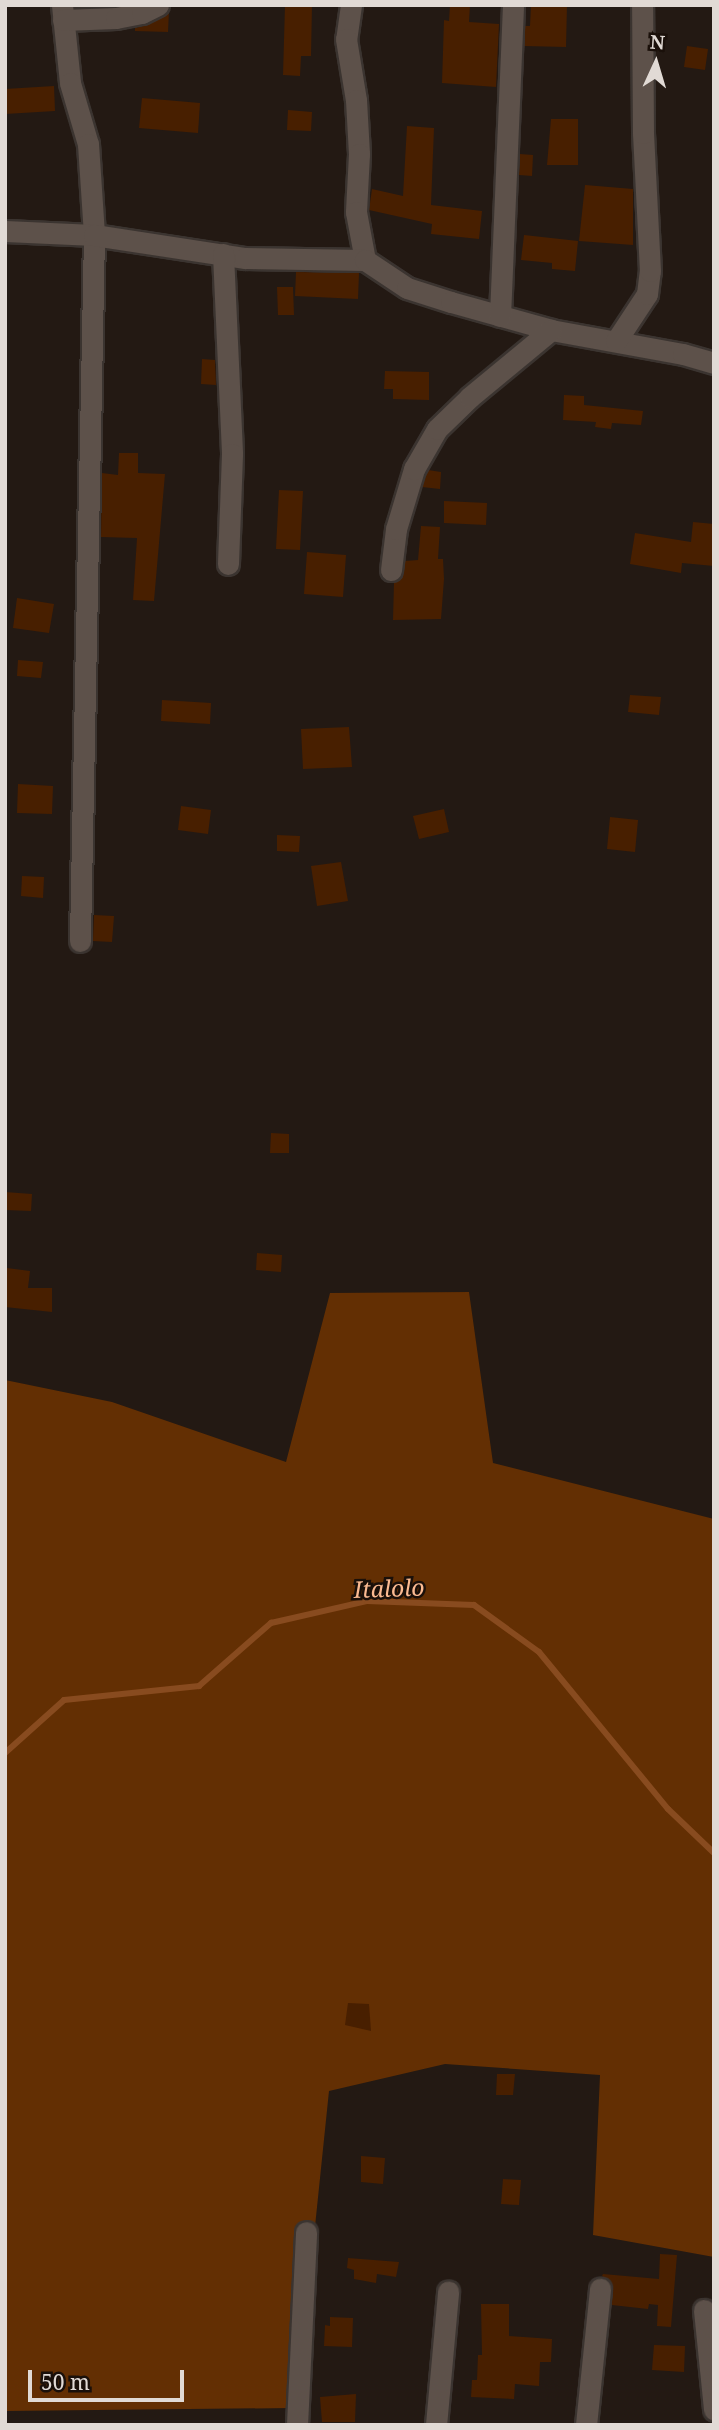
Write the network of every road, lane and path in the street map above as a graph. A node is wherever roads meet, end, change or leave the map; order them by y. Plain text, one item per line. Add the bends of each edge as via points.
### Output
1 (158, 5) edge
2 (351, 5) edge
3 (513, 5) edge
4 (642, 5) edge
5 (62, 13) edge
6 (5, 232) edge
7 (94, 234) junction
8 (223, 254) junction
9 (365, 260) junction
10 (500, 316) junction
11 (551, 330) junction
12 (616, 341) junction
13 (714, 363) edge
14 (228, 564) dead end
15 (391, 569) dead end
16 (80, 941) dead end
17 (306, 2232) dead end
18 (600, 2289) dead end
19 (449, 2292) dead end
20 (704, 2310) dead end
21 (714, 2409) edge
22 (297, 2425) edge
23 (436, 2425) edge
24 (586, 2425) edge

1 - 5 street via 116,18
2 - 9 street via 346,39 356,100 356,212
3 - 10 street
4 - 12 street via 650,271 647,294
5 - 7 street via 71,83 89,144
6 - 7 street
7 - 8 street
7 - 16 street
8 - 9 street
8 - 14 street via 232,454
9 - 10 street via 407,288
10 - 11 street
11 - 12 street
11 - 15 street via 437,429 414,469 396,529
12 - 13 street
17 - 22 street
18 - 24 street
19 - 23 street
20 - 21 street

